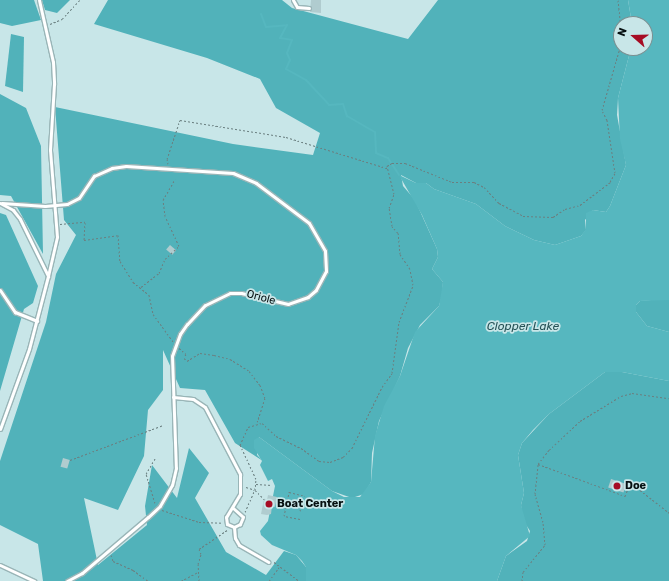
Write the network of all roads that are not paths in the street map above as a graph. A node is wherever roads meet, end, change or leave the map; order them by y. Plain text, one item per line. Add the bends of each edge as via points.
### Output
1 (40, 0) edge
2 (292, 0) edge
3 (309, 8) dead end
4 (1, 203) edge
5 (56, 206) junction
6 (48, 276) junction
7 (0, 290) edge
8 (37, 321) junction
9 (173, 397) junction
10 (0, 429) edge
11 (233, 508) junction
12 (234, 528) junction
13 (269, 562) road end
14 (0, 565) edge
15 (35, 581) edge
16 (67, 581) edge

1 - 5 lane via 54,84 50,150
2 - 3 lane via 297,7
4 - 5 lane
4 - 6 lane via 13,210 25,226
5 - 6 lane via 58,224
5 - 9 lane, Oriole via 79,198 94,176 112,168 126,166 233,173 256,183 309,223 321,240 327,260 322,281 308,297 288,304 241,292 230,292 205,305 194,315 180,334 175,346 171,369
6 - 8 lane
7 - 8 lane via 15,312
8 - 10 lane
9 - 11 lane via 193,399 204,407 240,474 242,487
9 - 16 lane, Oriole via 174,478 166,496 157,508 109,550 82,573
11 - 12 lane via 226,517 228,524
11 - 12 lane via 243,517 240,524
12 - 13 lane via 239,545
14 - 15 lane

